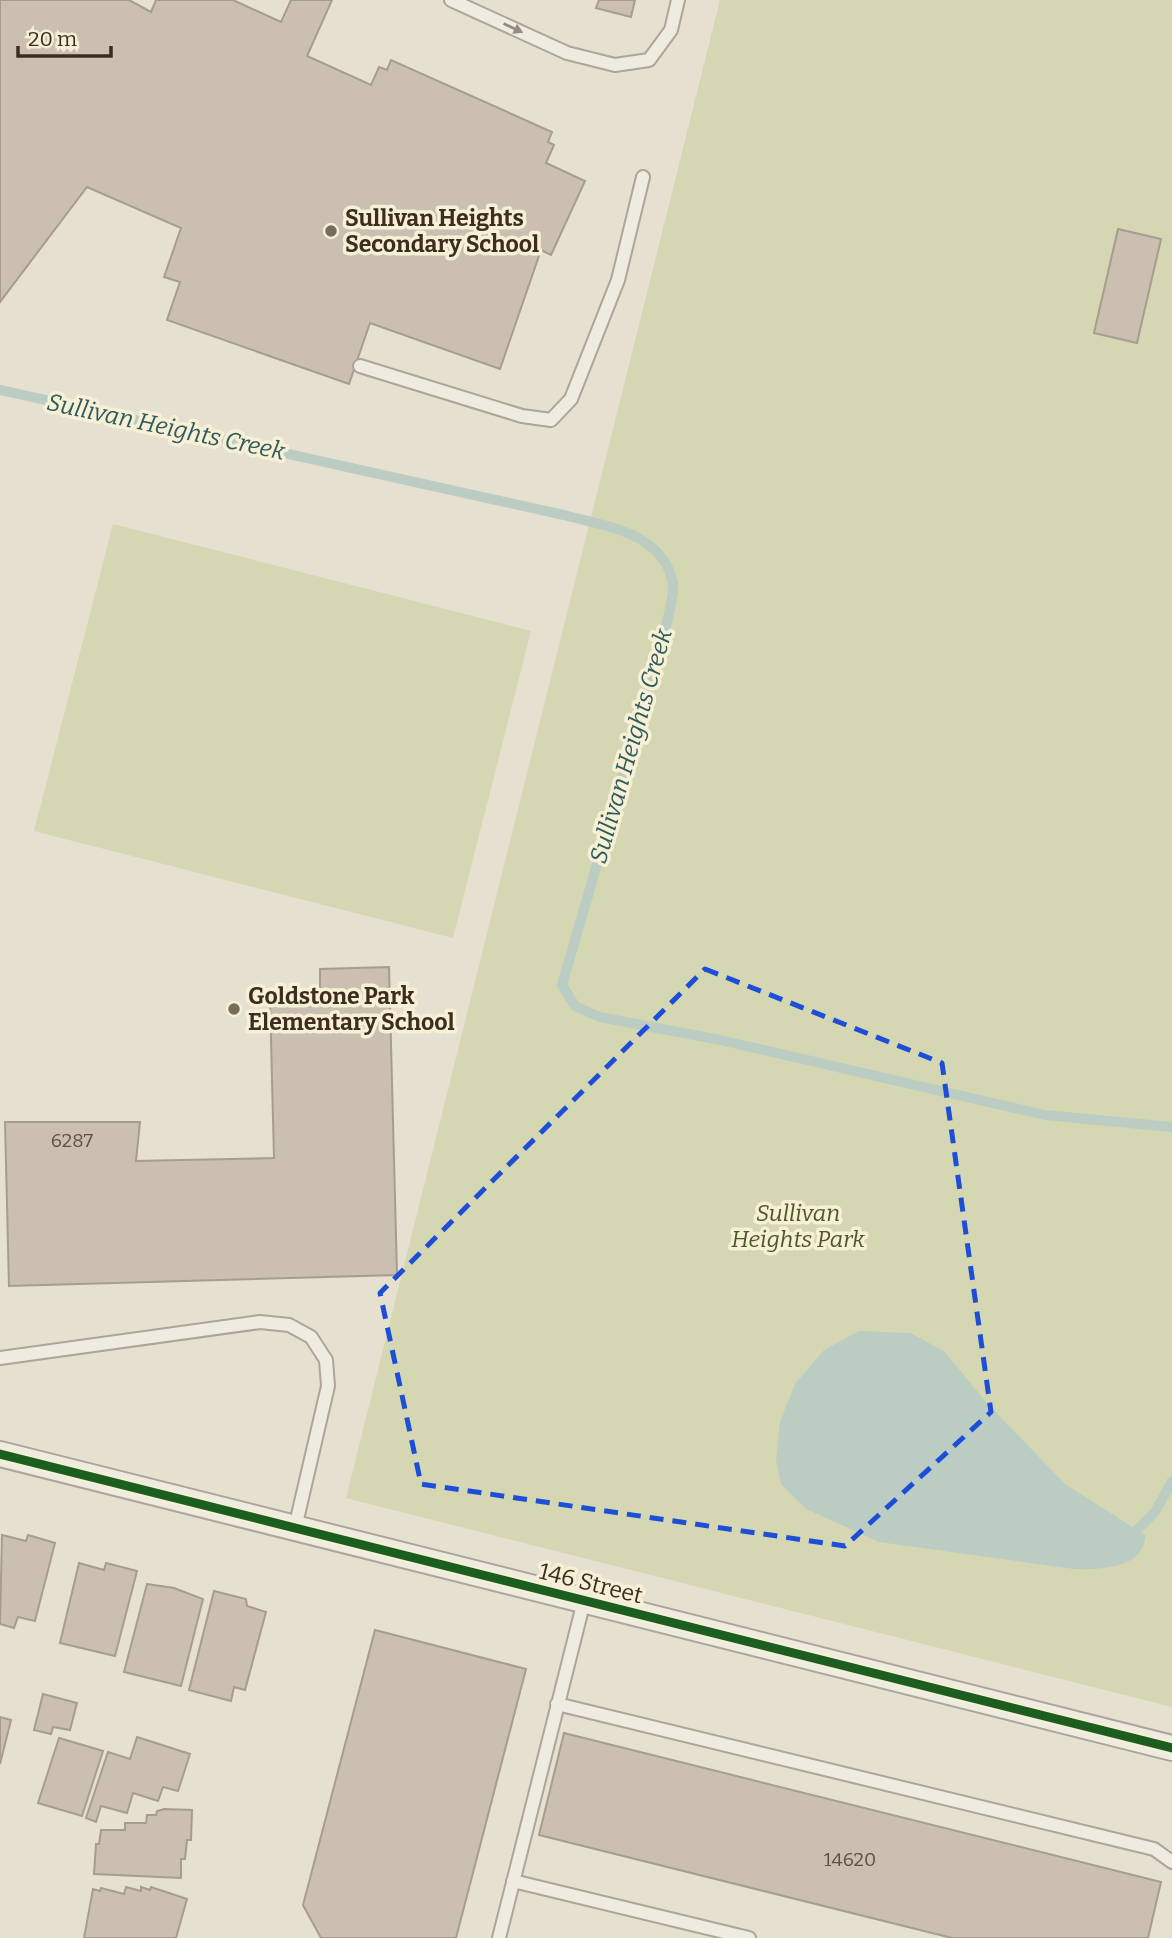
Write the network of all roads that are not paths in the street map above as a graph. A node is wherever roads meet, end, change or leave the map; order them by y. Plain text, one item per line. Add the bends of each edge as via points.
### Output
1 (451, 0) edge
2 (678, 0) edge
3 (643, 177) dead end
4 (360, 366) dead end
5 (0, 1358) edge
6 (0, 1454) edge
7 (295, 1528) junction
8 (583, 1601) junction
9 (557, 1704) junction
10 (1172, 1748) edge
11 (1172, 1862) edge
12 (513, 1881) junction
13 (499, 1938) edge
14 (748, 1938) edge

1 -> 2 lane via 567,53 615,65 649,60 671,30
3 - 4 lane via 618,280 571,399 551,420 522,416
5 - 7 lane via 261,1322 289,1325 311,1337 326,1360 328,1385
6 - 7 street, 146 Street
7 - 8 street, 146 Street
8 - 9 lane
8 - 10 street, 146 Street
9 - 11 lane via 1154,1849
9 - 12 lane
12 - 13 lane
12 - 14 lane

